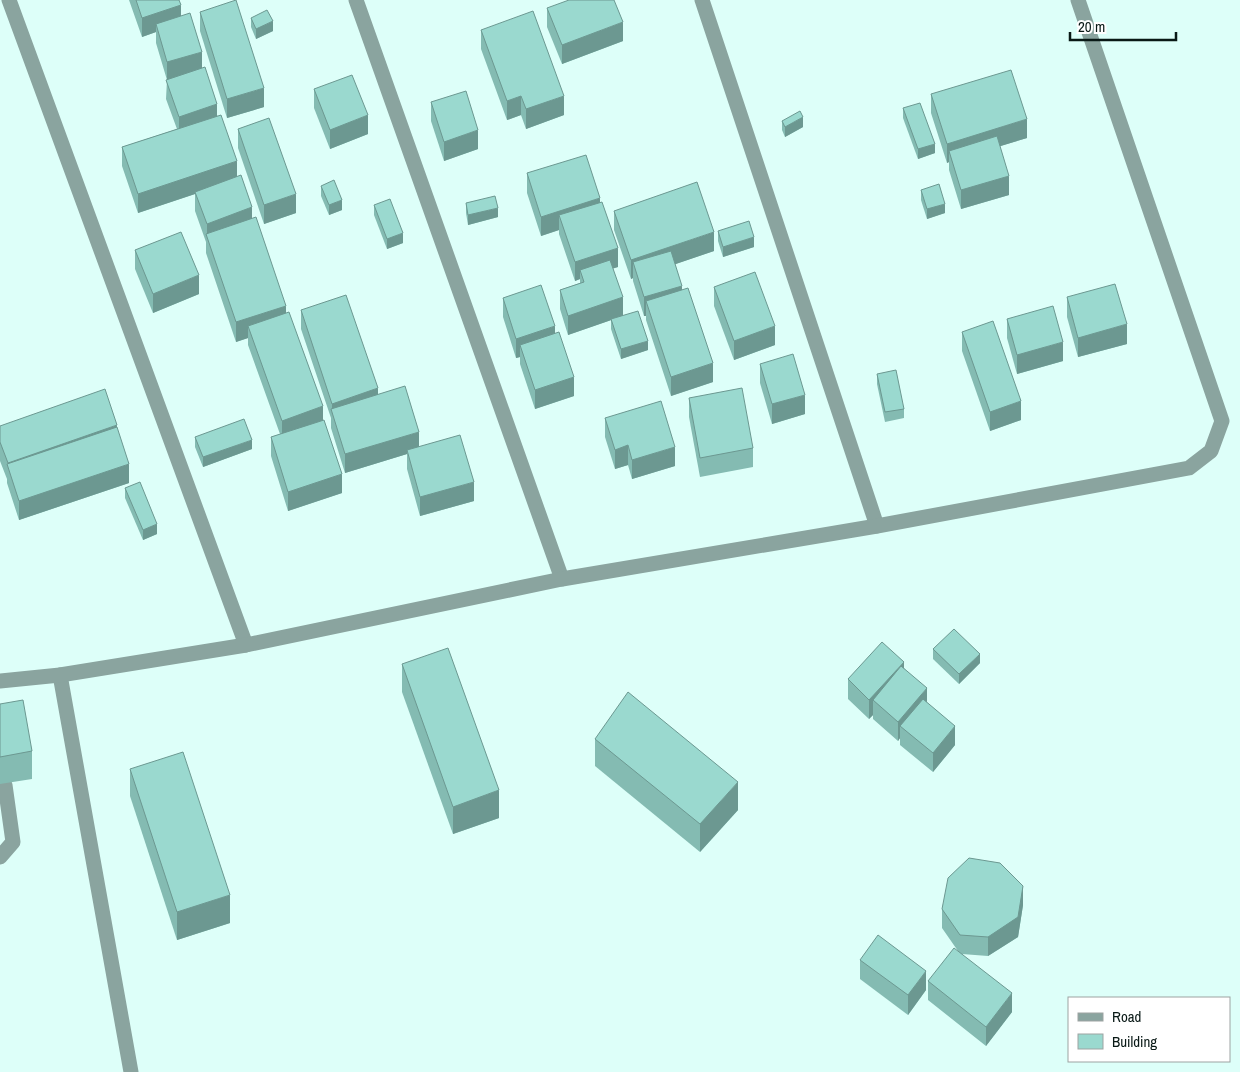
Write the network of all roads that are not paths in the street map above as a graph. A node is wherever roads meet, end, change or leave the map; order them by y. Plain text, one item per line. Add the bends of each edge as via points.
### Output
1 (9, 0) edge
2 (356, 0) edge
3 (702, 0) edge
4 (1078, 0) edge
5 (877, 526) junction
6 (562, 579) junction
7 (246, 645) junction
8 (60, 675) junction
9 (0, 681) edge
10 (5, 785) dead end
11 (0, 857) edge
12 (131, 1072) edge

1 - 7 street
2 - 6 street
3 - 5 street
4 - 5 street via 1222,421 1212,451 1189,468
5 - 6 street
6 - 7 street
7 - 8 street
8 - 9 street
8 - 12 street
10 - 11 street via 12,842

